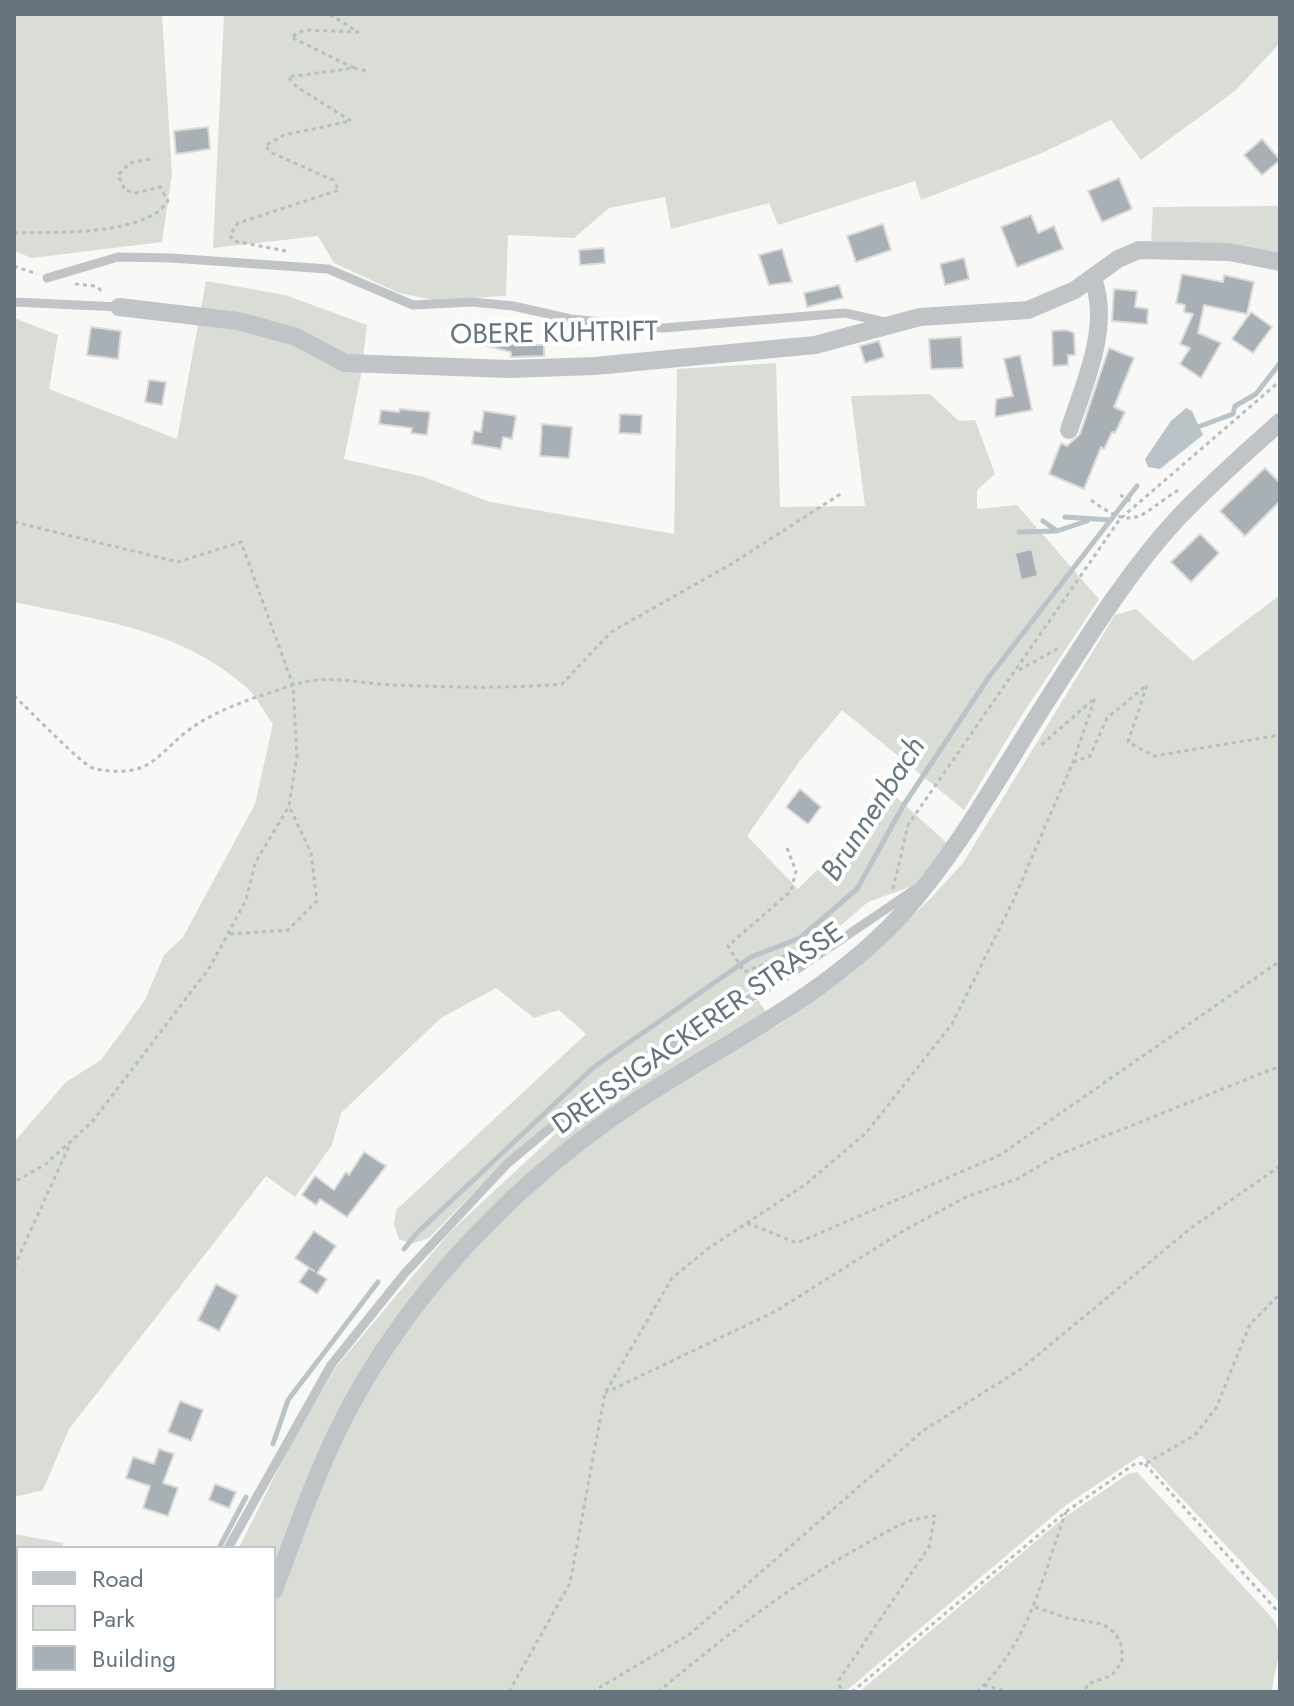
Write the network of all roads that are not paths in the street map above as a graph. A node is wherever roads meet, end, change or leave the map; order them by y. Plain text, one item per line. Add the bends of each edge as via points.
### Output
1 (1280, 262) edge
2 (47, 278) dead end
3 (1093, 279) junction
4 (14, 302) edge
5 (119, 307) joint
6 (888, 323) junction
7 (1280, 422) edge
8 (1069, 430) dead end
9 (933, 879) junction
10 (229, 1546) edge
11 (276, 1585) edge

1 - 3 street, OBERE KUHTRIFT via 1229,252 1139,250
2 - 6 lane via 118,257 171,258 328,269 413,305 472,302 663,328 845,313
3 - 6 street, OBERE KUHTRIFT via 1028,310
3 - 8 street via 1099,304 1092,362
4 - 5 lane, OBERE KUHTRIFT
5 - 6 street, OBERE KUHTRIFT via 238,321 296,337 345,363 509,369 769,350 829,342
7 - 9 street, DREISSIGACKERER STRASSE via 1159,541 1076,657
9 - 10 lane via 796,970 627,1071 508,1163 405,1273 331,1365
9 - 11 street, DREISSIGACKERER STRASSE via 825,983 597,1131 464,1248 405,1322 353,1401 313,1485

